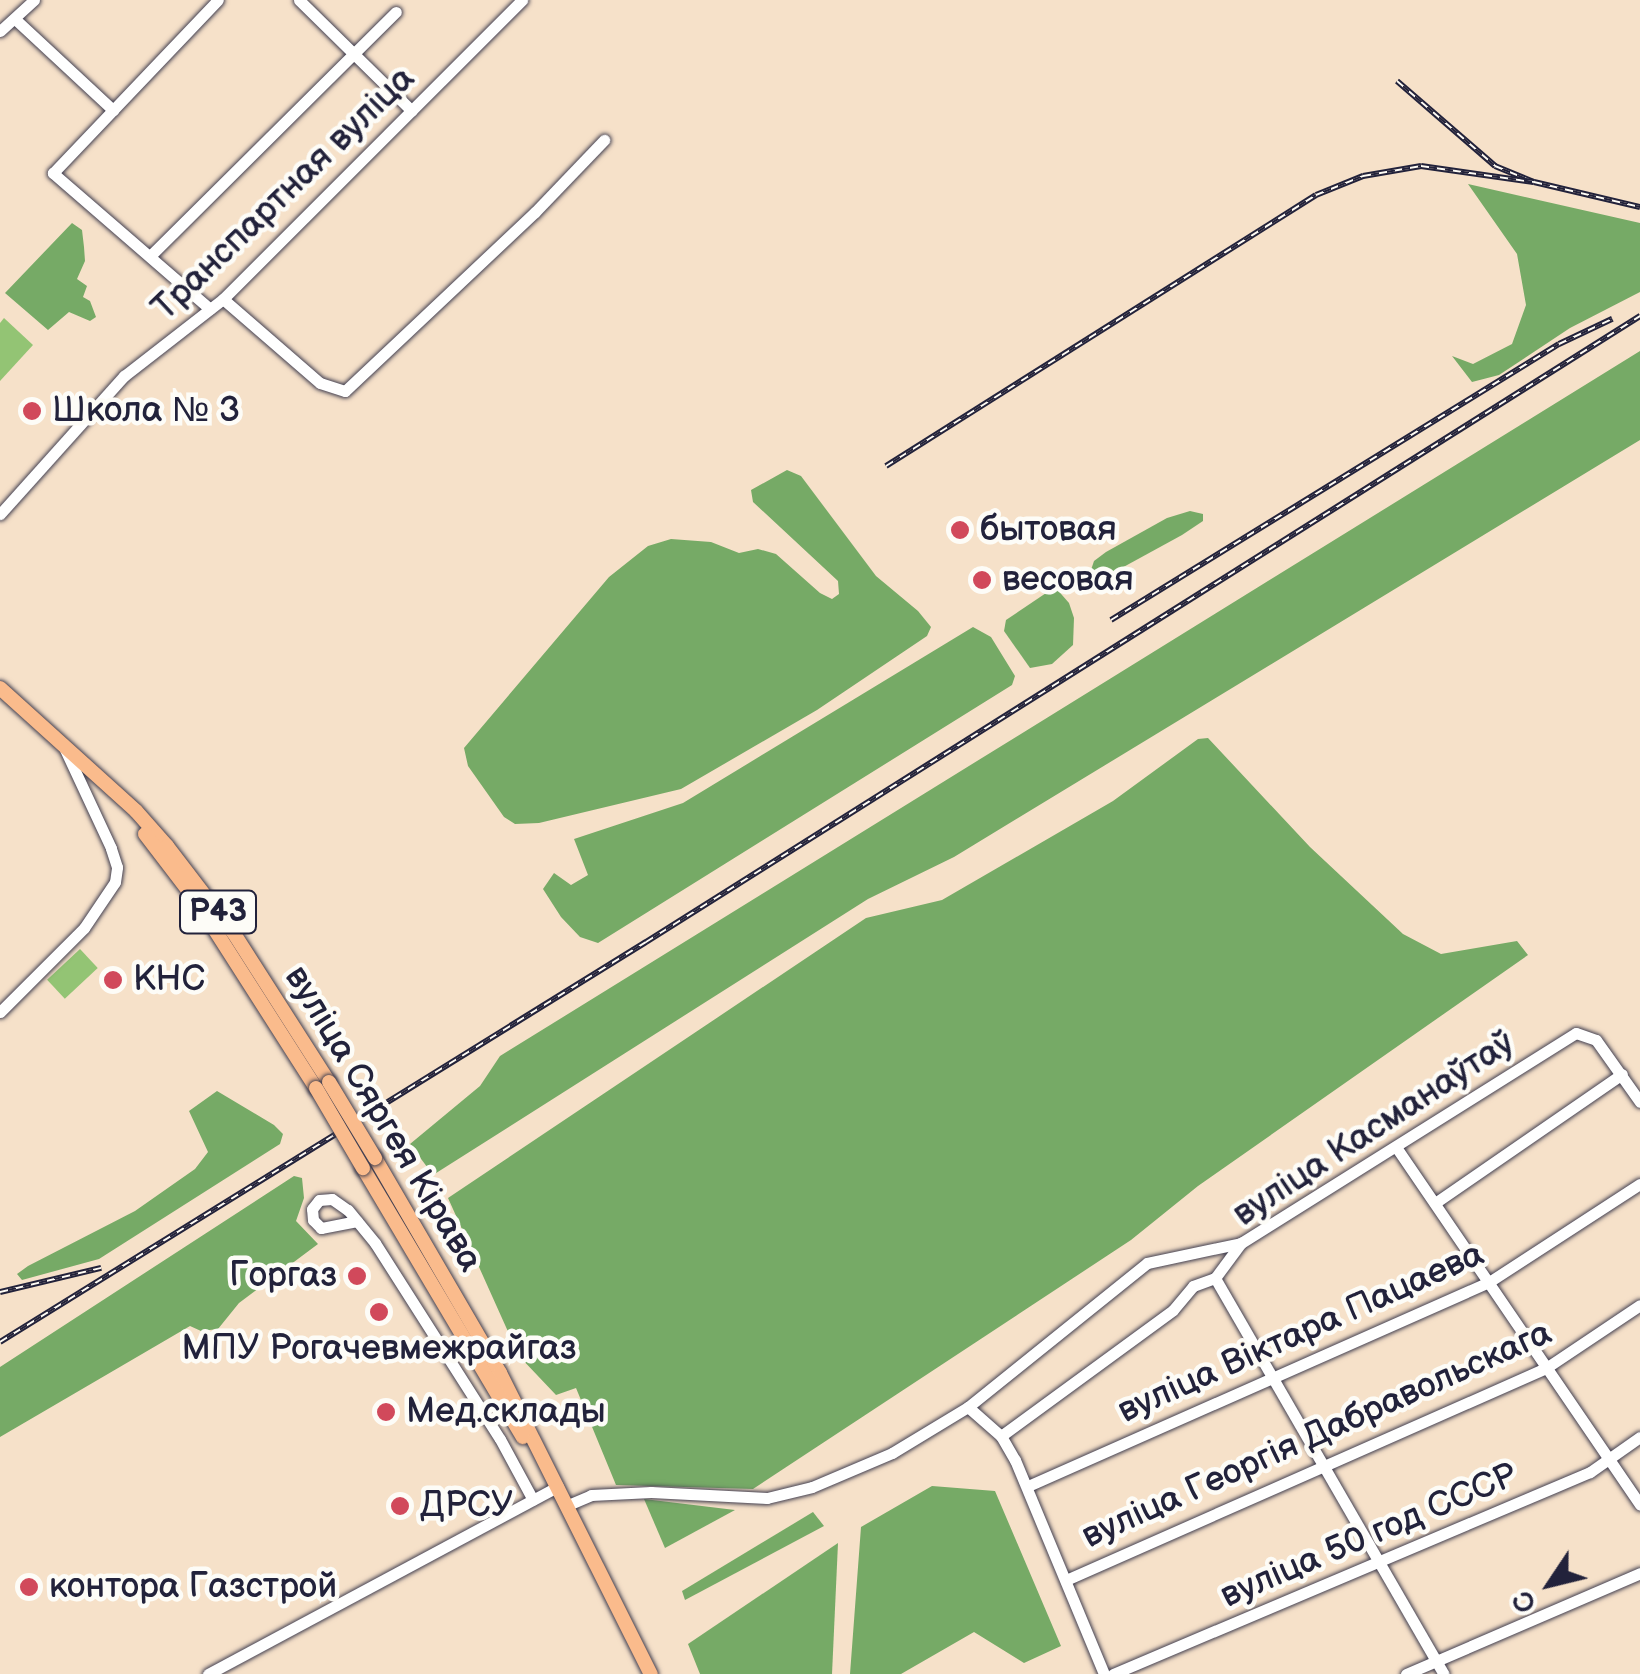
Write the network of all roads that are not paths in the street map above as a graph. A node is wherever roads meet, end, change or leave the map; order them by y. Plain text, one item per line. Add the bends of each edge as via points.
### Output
1 (34, 0) edge
2 (218, 0) edge
3 (299, 0) edge
4 (522, 0) edge
5 (396, 12) dead end
6 (15, 19) junction
7 (0, 31) edge
8 (353, 54) junction
9 (114, 110) junction
10 (412, 111) junction
11 (604, 140) dead end
12 (152, 255) junction
13 (222, 299) junction
14 (210, 309) junction
15 (0, 514) edge
16 (0, 688) edge
17 (79, 767) junction
18 (107, 792) junction
19 (92, 808) junction
20 (0, 1012) edge
21 (1622, 1074) junction
22 (323, 1085) junction
23 (1640, 1102) edge
24 (1396, 1148) junction
25 (1640, 1184) edge
26 (1435, 1203) junction
27 (357, 1221) dead end
28 (1241, 1243) junction
29 (1215, 1278) junction
30 (1490, 1282) junction
31 (1640, 1305) edge
32 (1546, 1368) junction
33 (1272, 1378) junction
34 (968, 1407) junction
35 (1001, 1436) junction
36 (1640, 1436) edge
37 (1608, 1458) junction
38 (1322, 1466) junction
39 (558, 1486) junction
40 (1028, 1486) junction
41 (533, 1500) junction
42 (568, 1504) junction
43 (1640, 1505) edge
44 (1378, 1564) junction
45 (1640, 1573) edge
46 (1066, 1580) junction
47 (1436, 1662) junction
48 (208, 1674) edge
49 (652, 1674) edge
50 (1104, 1674) edge
51 (1113, 1674) edge
52 (1406, 1674) edge
53 (1444, 1674) edge

1 - 6 street
2 - 9 street
3 - 8 street
4 - 10 street, Транспартная вуліца
5 - 8 street
6 - 7 street
6 - 9 street
8 - 10 street
8 - 12 street
9 - 12 street via 53,174
10 - 13 street, Транспартная вуліца
11 - 13 street via 352,388 334,391 320,383
12 - 14 street
13 - 14 street, Транспартная вуліца
14 - 15 street, Транспартная вуліца via 124,376
16 - 17 main road, вуліца Сяргея Кірава / Р43
17 - 18 main road, вуліца Сяргея Кірава / Р43
17 - 19 street
17 - 22 main road, вуліца Сяргея Кірава / Р43 via 136,812 202,890
18 - 19 street via 96,794
18 - 22 main road, вуліца Сяргея Кірава / Р43 via 198,902
19 - 20 street via 117,866 115,882 84,928
21 - 23 street
21 - 24 street, вуліца Касманаўтаў via 1596,1040 1576,1032
21 - 26 street
22 - 39 main road, вуліца Сяргея Кірава / Р43, bridge via 500,1373
24 - 26 street
24 - 28 street, вуліца Касманаўтаў
25 - 30 street, вуліца Віктара Пацаева
26 - 30 street
27 - 41 street via 491,1424
28 - 29 street, вуліца Касманаўтаў
28 - 34 street via 1146,1263
29 - 33 street
29 - 35 street, вуліца Касманаўтаў via 1193,1286 1173,1310
30 - 32 street
30 - 33 street, вуліца Віктара Пацаева
31 - 32 street, вуліца Георгія Дабравольскага
32 - 37 street
32 - 38 street, вуліца Георгія Дабравольскага
33 - 38 street
33 - 40 street, вуліца Віктара Пацаева
34 - 35 street
34 - 42 street via 892,1453 783,1496 652,1492 591,1495
35 - 40 street
36 - 37 street, вуліца 50 год СССР
37 - 43 street
37 - 44 street, вуліца 50 год СССР via 1590,1472
38 - 44 street
38 - 46 street, вуліца Георгія Дабравольскага
39 - 41 street
39 - 42 main road, вуліца Сяргея Кірава / Р43
40 - 46 street
41 - 48 street
42 - 49 main road, вуліца Сяргея Кірава / Р43
44 - 47 street
44 - 51 street, вуліца 50 год СССР
45 - 47 street
46 - 50 street
47 - 52 street
47 - 53 street

